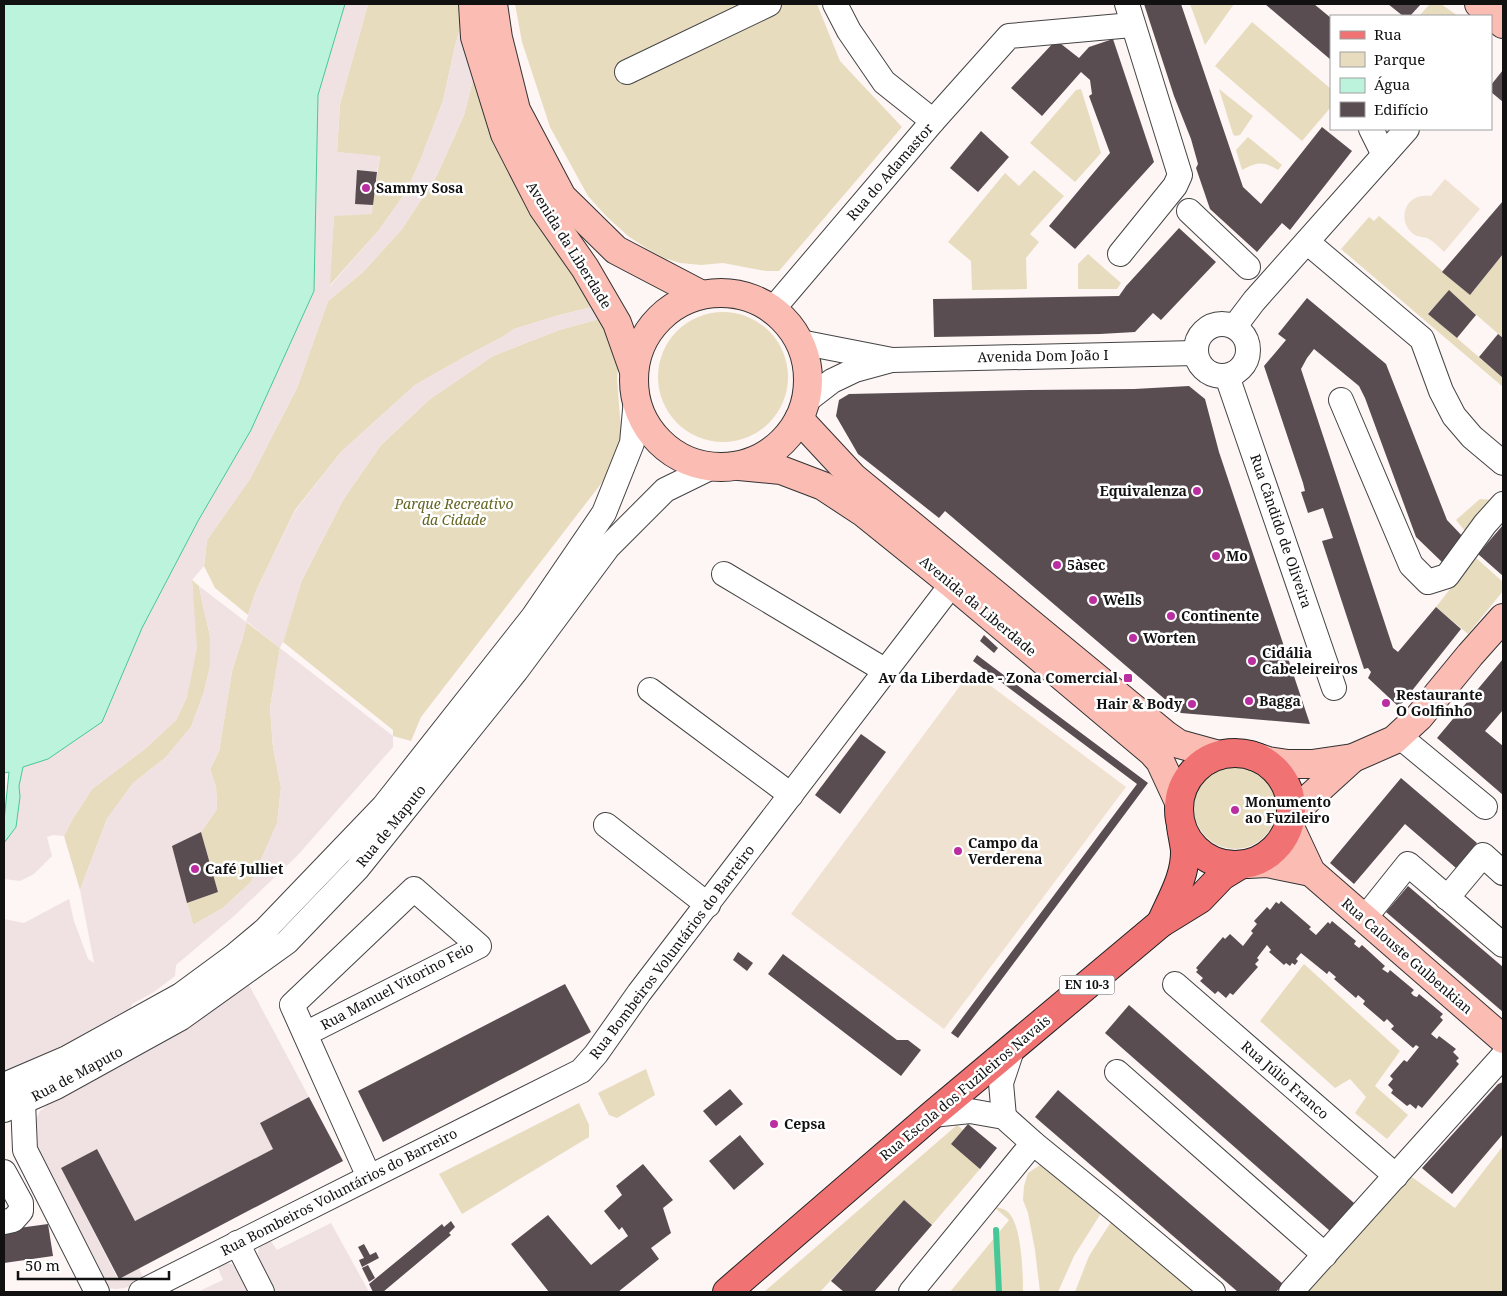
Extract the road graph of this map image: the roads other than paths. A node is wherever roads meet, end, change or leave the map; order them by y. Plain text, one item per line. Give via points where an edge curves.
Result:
1 (473, 4) edge
2 (493, 4) edge
3 (769, 4) edge
4 (835, 4) edge
5 (1479, 4) edge
6 (1130, 14) edge
7 (1488, 15) edge
8 (627, 72) dead end
9 (933, 121) junction
10 (1372, 130) edge
11 (1406, 130) edge
12 (1384, 154) junction
13 (1188, 212) dead end
14 (1307, 242) junction
15 (1120, 254) dead end
16 (1248, 267) dead end
17 (700, 294) junction
18 (773, 309) junction
19 (1235, 326) junction
20 (800, 342) junction
21 (1195, 352) junction
22 (892, 360) junction
23 (634, 371) junction
24 (1227, 376) junction
25 (636, 399) junction
26 (1341, 400) dead end
27 (803, 410) junction
28 (1503, 463) edge
29 (739, 466) junction
30 (712, 467) junction
31 (1503, 504) edge
32 (724, 574) dead end
33 (952, 584) junction
34 (1503, 618) edge
35 (886, 671) junction
36 (1334, 688) dead end
37 (650, 690) dead end
38 (1399, 736) junction
39 (1219, 755) junction
40 (1253, 756) junction
41 (1353, 758) junction
42 (791, 795) junction
43 (1485, 807) dead end
44 (1180, 811) junction
45 (1290, 821) junction
46 (606, 825) dead end
47 (1244, 864) junction
48 (1311, 872) junction
49 (1503, 873) edge
50 (1447, 898) junction
51 (708, 904) junction
52 (1364, 919) junction
53 (1161, 923) junction
54 (1503, 945) edge
55 (1175, 984) dead end
56 (305, 1034) junction
57 (1503, 1039) edge
58 (1013, 1047) junction
59 (1503, 1056) edge
60 (67, 1058) junction
61 (1117, 1072) dead end
62 (4, 1085) edge
63 (13, 1106) edge
64 (932, 1115) junction
65 (1004, 1116) junction
66 (1033, 1143) junction
67 (4, 1172) edge
68 (1396, 1176) junction
69 (369, 1177) junction
70 (4, 1222) edge
71 (238, 1243) junction
72 (1325, 1254) junction
73 (97, 1292) edge
74 (141, 1292) edge
75 (262, 1292) edge
76 (727, 1292) edge
77 (911, 1292) edge
78 (1213, 1292) edge
79 (1291, 1292) edge

1 - 23 main road, Avenida da Liberdade via 475,37 505,134 542,208 618,323
2 - 17 main road, Avenida da Liberdade via 516,110 562,197 616,250
3 - 8 street
4 - 9 street via 849,31 884,82
5 - 7 main road
6 - 9 street, Rua do Adamastor via 1009,36
6 - 15 street via 1180,175
9 - 18 street, Rua do Adamastor
10 - 12 street
11 - 12 street
12 - 14 street
13 - 16 street
14 - 19 street
14 - 28 street via 1422,339 1454,416 1472,437
17 - 18 main road via 725,292 750,297
17 - 23 main road via 680,302 662,315 642,344
18 - 20 main road via 789,324
19 - 21 street via 1213,324 1205,329 1198,338
19 - 24 street via 1245,335 1249,354 1239,370
20 - 22 street, Avenida Dom João I
20 - 27 main road via 809,382
21 - 22 street, Avenida Dom João I
21 - 24 street via 1206,371
22 - 27 street, Avenida Dom João I via 832,380
23 - 25 main road
24 - 36 street, Rua Cândido de Oliveira
25 - 30 main road via 646,424 663,446 686,460
25 - 60 street, Rua de Maputo via 632,443 604,513 533,617 384,806 265,930 234,956 181,995
26 - 31 street via 1411,565 1428,582 1447,576
27 - 29 main road via 784,441 764,457
27 - 39 main road, Avenida da Liberdade via 853,477 1166,735 1179,744
29 - 30 main road
29 - 33 main road, Avenida da Liberdade via 780,470 823,486 864,512
30 - 63 street, Rua de Maputo via 665,490 608,546 516,671 357,869 287,942 181,1018 56,1087
32 - 35 street
33 - 35 street, Rua Bombeiros Voluntários do Barreiro
33 - 44 main road, Avenida da Liberdade via 1152,752 1160,761
34 - 38 main road
35 - 42 street, Rua Bombeiros Voluntários do Barreiro
37 - 42 street
38 - 41 main road
38 - 43 street
39 - 40 main road
39 - 44 main road via 1192,772 1184,786
40 - 41 main road via 1295,764
40 - 45 main road via 1270,765 1283,780 1290,797
41 - 45 main road via 1309,798
42 - 51 street, Rua Bombeiros Voluntários do Barreiro
44 - 47 main road via 1187,837 1196,850 1224,864
44 - 53 main road, Rua Escola dos Fuzileiros Navais / EN 10-3 via 1184,865
45 - 47 main road via 1274,850
45 - 48 main road, Rua Calouste Gulbenkian
46 - 51 street
47 - 48 main road, Rua Calouste Gulbenkian via 1268,863
47 - 53 main road, Rua Escola dos Fuzileiros Navais / EN 10-3 via 1222,876 1200,899
48 - 52 main road, Rua Calouste Gulbenkian
49 - 50 street via 1483,855
50 - 52 street via 1408,864
50 - 54 street
51 - 69 street, Rua Bombeiros Voluntários do Barreiro via 581,1071
52 - 57 main road, Rua Calouste Gulbenkian
53 - 58 main road, Rua Escola dos Fuzileiros Navais / EN 10-3
55 - 68 street, Rua Júlio Franco
56 - 56 street, Rua Manuel Vitorino Feio via 292,1005 414,889 479,946
56 - 69 street, Rua Manuel Vitorino Feio
58 - 64 main road, Rua Escola dos Fuzileiros Navais / EN 10-3
58 - 65 street via 1001,1083
59 - 68 street
60 - 62 street, Rua de Maputo
60 - 63 street via 31,1082
61 - 72 street
63 - 73 street via 25,1150
64 - 65 street via 970,1111
64 - 76 main road, Rua Escola dos Fuzileiros Navais / EN 10-3
65 - 66 street
66 - 77 street
66 - 78 street
67 - 70 street via 21,1204 21,1211 14,1220
68 - 72 street
69 - 71 street, Rua Bombeiros Voluntários do Barreiro
71 - 74 street, Rua Bombeiros Voluntários do Barreiro
71 - 75 street
72 - 79 street

